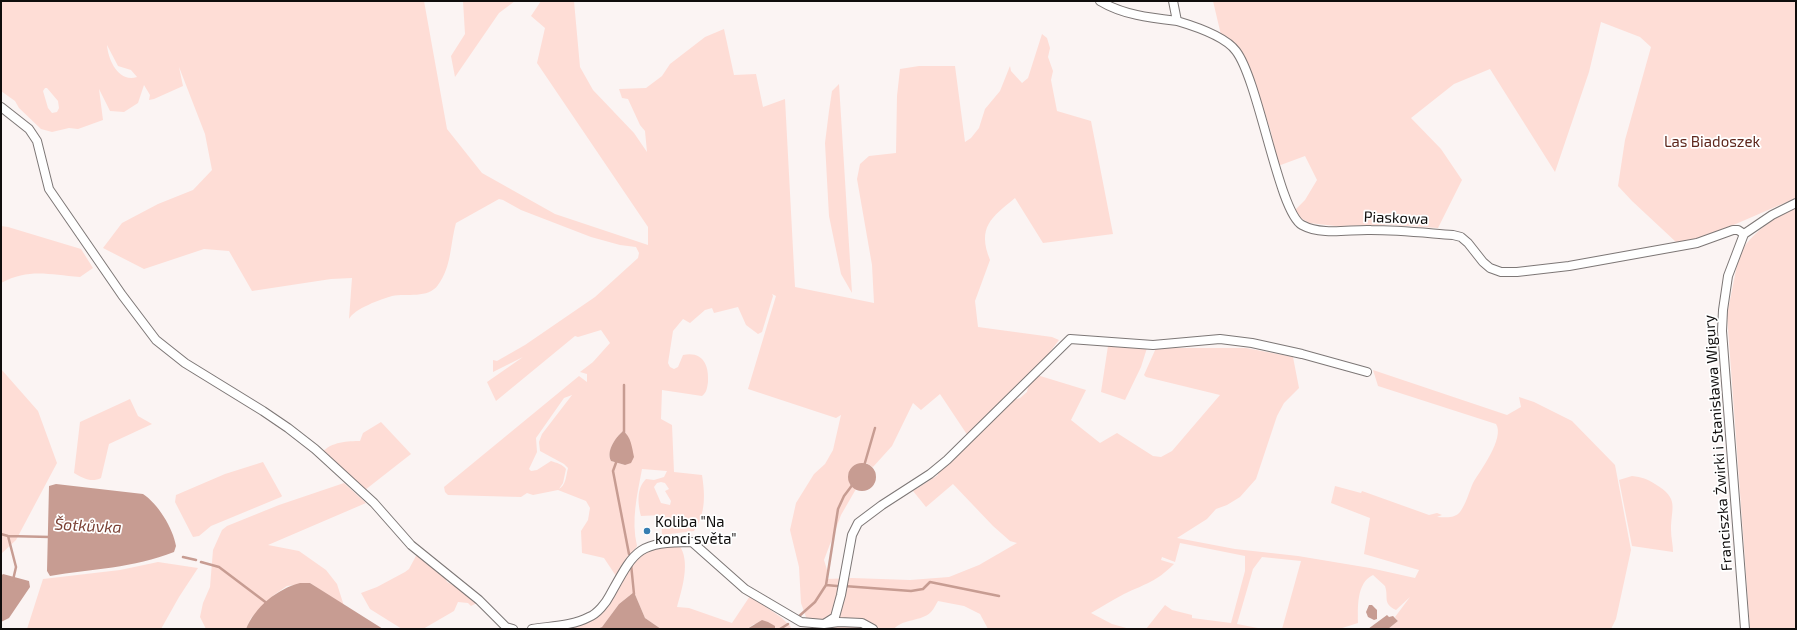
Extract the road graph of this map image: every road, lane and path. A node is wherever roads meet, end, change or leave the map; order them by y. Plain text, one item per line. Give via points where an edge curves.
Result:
1 (1100, 1) edge
2 (1172, 1) edge
3 (1177, 21) junction
4 (1, 107) edge
5 (1796, 203) edge
6 (1744, 234) junction
7 (1367, 372) dead end
8 (824, 624) junction
9 (513, 629) edge
10 (532, 629) edge
11 (873, 629) edge
12 (1745, 629) edge

1 - 3 street, Piaskowa via 1130,13
2 - 3 street
3 - 6 street, Piaskowa via 1221,39 1236,51 1255,95 1286,196 1297,220 1307,227 1346,232 1369,230 1453,235 1468,243 1483,262 1495,271 1517,272 1569,266 1697,244 1733,230
4 - 9 street via 29,129 37,141 49,189 156,340 185,363 263,411 315,449 374,503 411,545 479,600 506,627
5 - 6 street
6 - 12 street, Franciszka Żwirki i Stanisława Wigury via 1728,276 1722,331
7 - 8 street via 1302,354 1220,339 1153,345 1070,339 947,460 858,523 852,535 835,617
8 - 10 street via 794,619 745,588 692,542 677,542 659,543 644,548 634,556 607,601 591,617
8 - 11 street via 862,623

